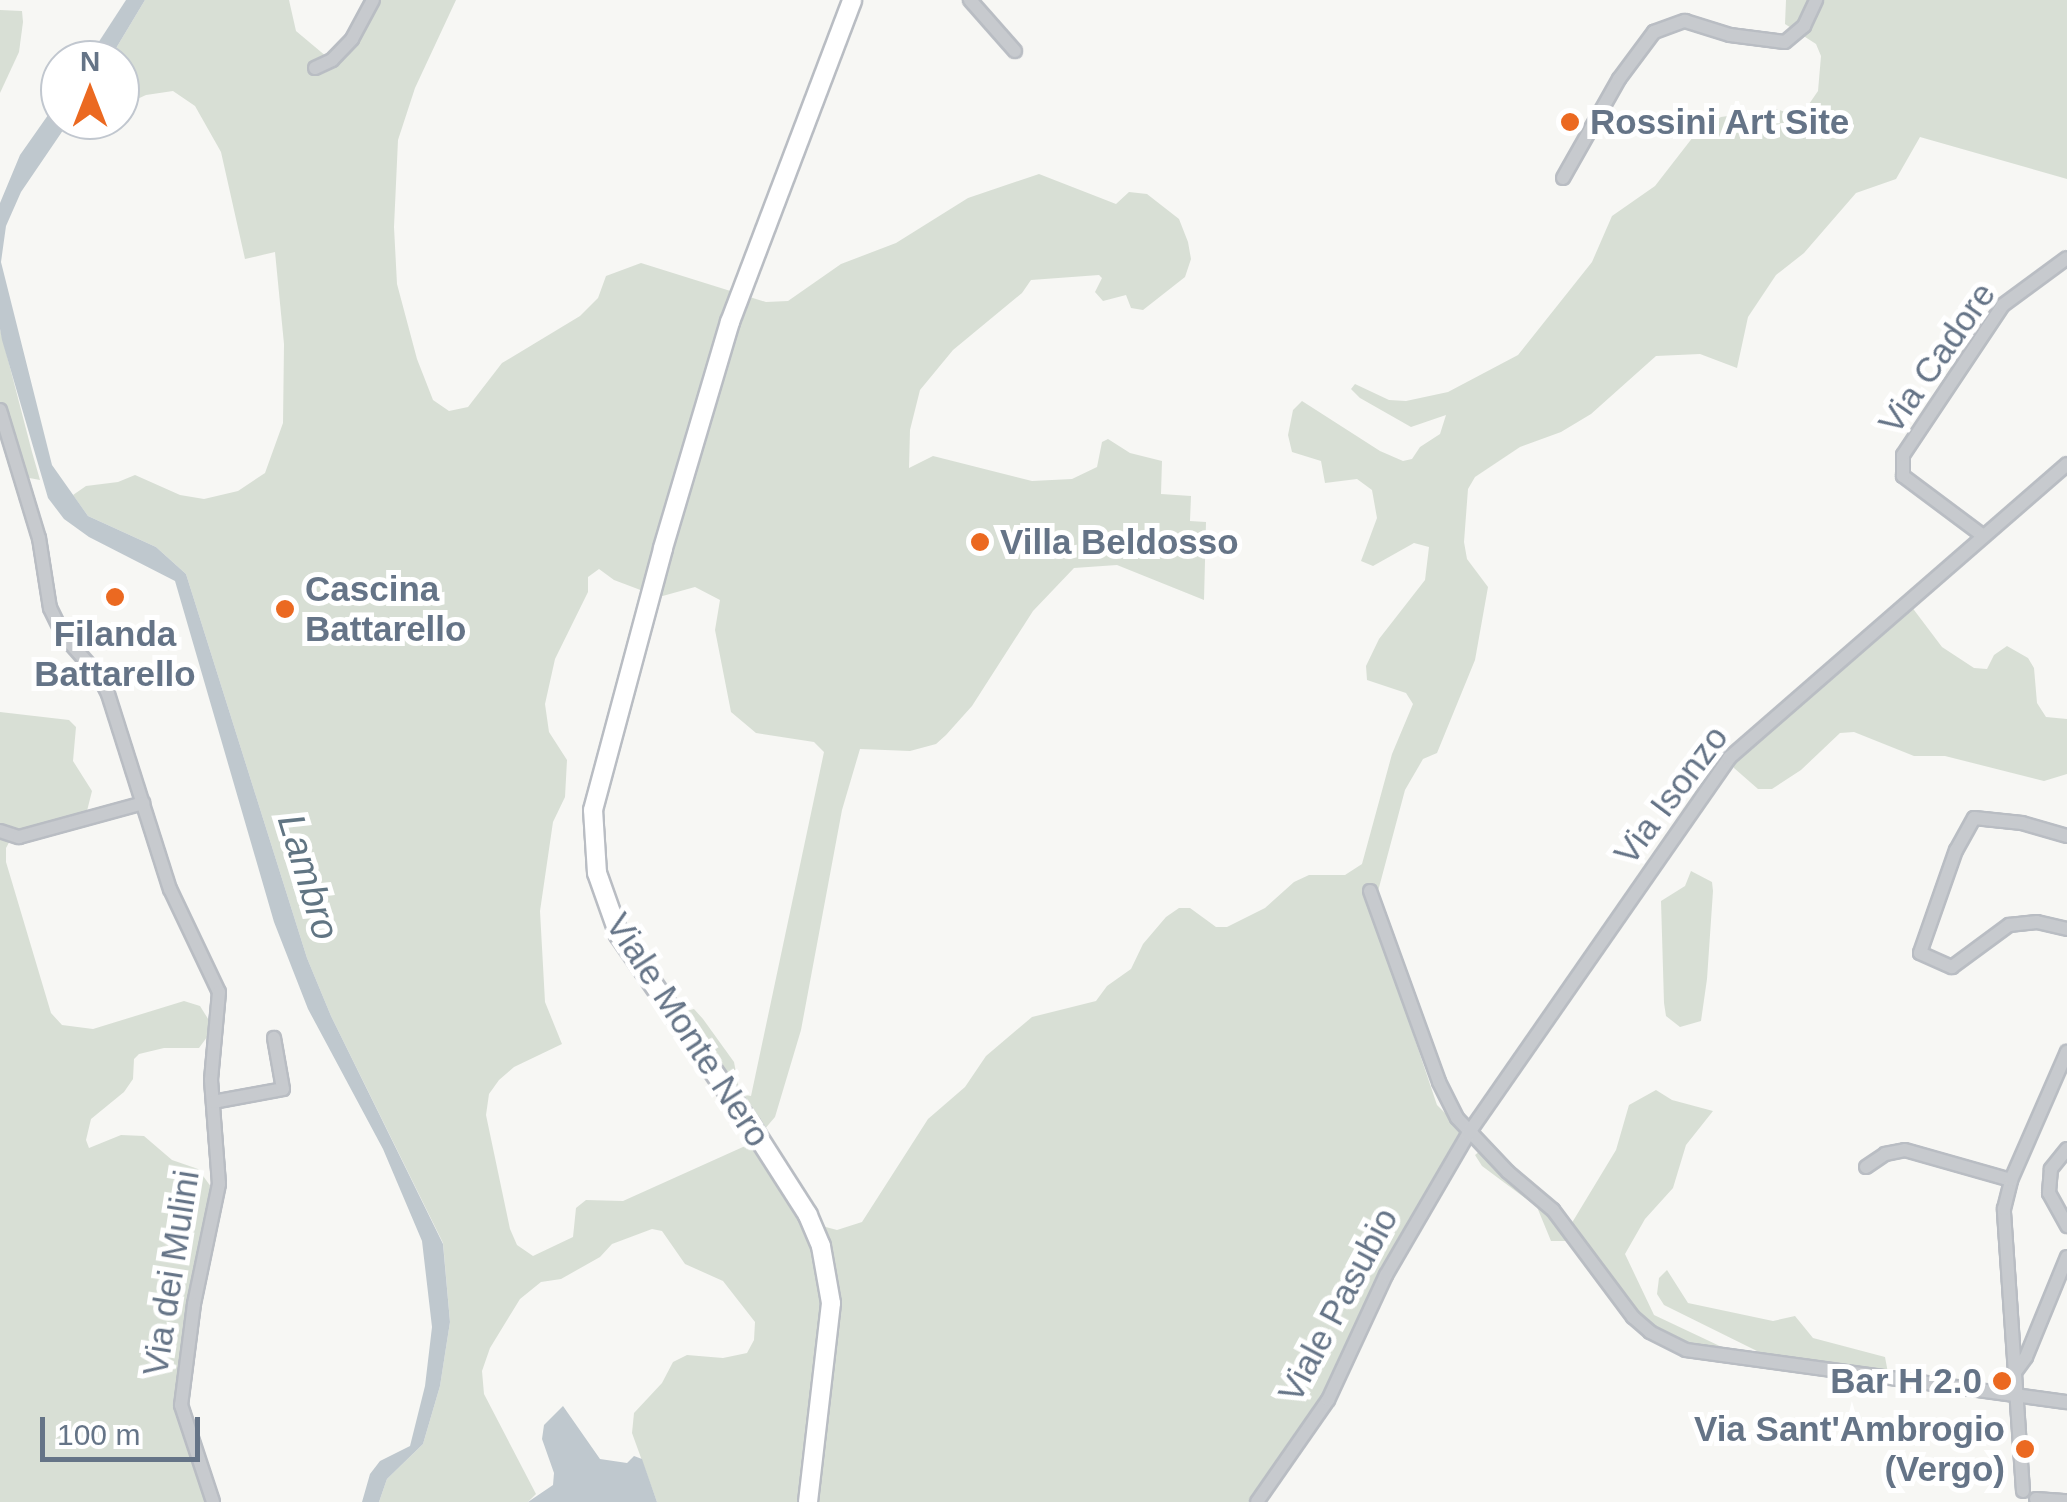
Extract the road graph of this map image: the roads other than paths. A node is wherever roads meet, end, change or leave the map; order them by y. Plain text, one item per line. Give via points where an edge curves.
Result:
1 (373, 0) edge
2 (852, 0) edge
3 (970, 0) edge
4 (1816, 0) edge
5 (1015, 51) dead end
6 (315, 68) dead end
7 (1563, 178) dead end
8 (2067, 258) edge
9 (0, 410) edge
10 (2067, 464) edge
11 (1982, 536) junction
12 (143, 803) junction
13 (0, 830) edge
14 (2067, 836) edge
15 (1370, 891) dead end
16 (2067, 929) edge
17 (274, 1038) dead end
18 (2067, 1052) edge
19 (213, 1102) junction
20 (1468, 1134) junction
21 (2067, 1149) edge
22 (1866, 1167) dead end
23 (2011, 1180) junction
24 (2067, 1226) edge
25 (2067, 1257) edge
26 (2013, 1375) junction
27 (2014, 1393) junction
28 (2067, 1402) edge
29 (2020, 1496) edge
30 (2036, 1501) edge
31 (2067, 1501) edge
32 (213, 1502) edge
33 (808, 1502) edge
34 (1257, 1502) edge

1 - 6 street via 352,39
2 - 33 street, Viale Monte Nero via 730,322 598,781 593,840 619,935 751,1126 821,1246 831,1302
3 - 5 street
4 - 7 street via 1804,26 1785,42 1730,36 1685,21 1654,32 1577,144
8 - 11 street, Via Cadore via 2003,305 1904,455 1903,476
9 - 12 street, Via dei Mulini via 39,538 50,608 63,635 99,676
10 - 11 street, Via Isonzo
11 - 20 street, Via Isonzo via 1729,758
12 - 13 street via 19,837
12 - 19 street, Via dei Mulini via 170,889 219,992
14 - 16 street via 1972,821 1920,953 1952,967 2009,925
15 - 20 street via 1439,1082
17 - 19 street via 283,1089
18 - 23 street
19 - 32 street, Via dei Mulini via 220,1184 181,1404
20 - 27 street via 1553,1210 1633,1317 1664,1342
20 - 34 street, Viale Pasubio via 1386,1275 1328,1400
21 - 24 street via 2051,1170 2049,1192
22 - 23 street via 1906,1150
23 - 26 street via 2003,1218
25 - 26 street
26 - 27 street
27 - 28 street
27 - 29 street
29 - 30 street via 2032,1492
30 - 31 street

